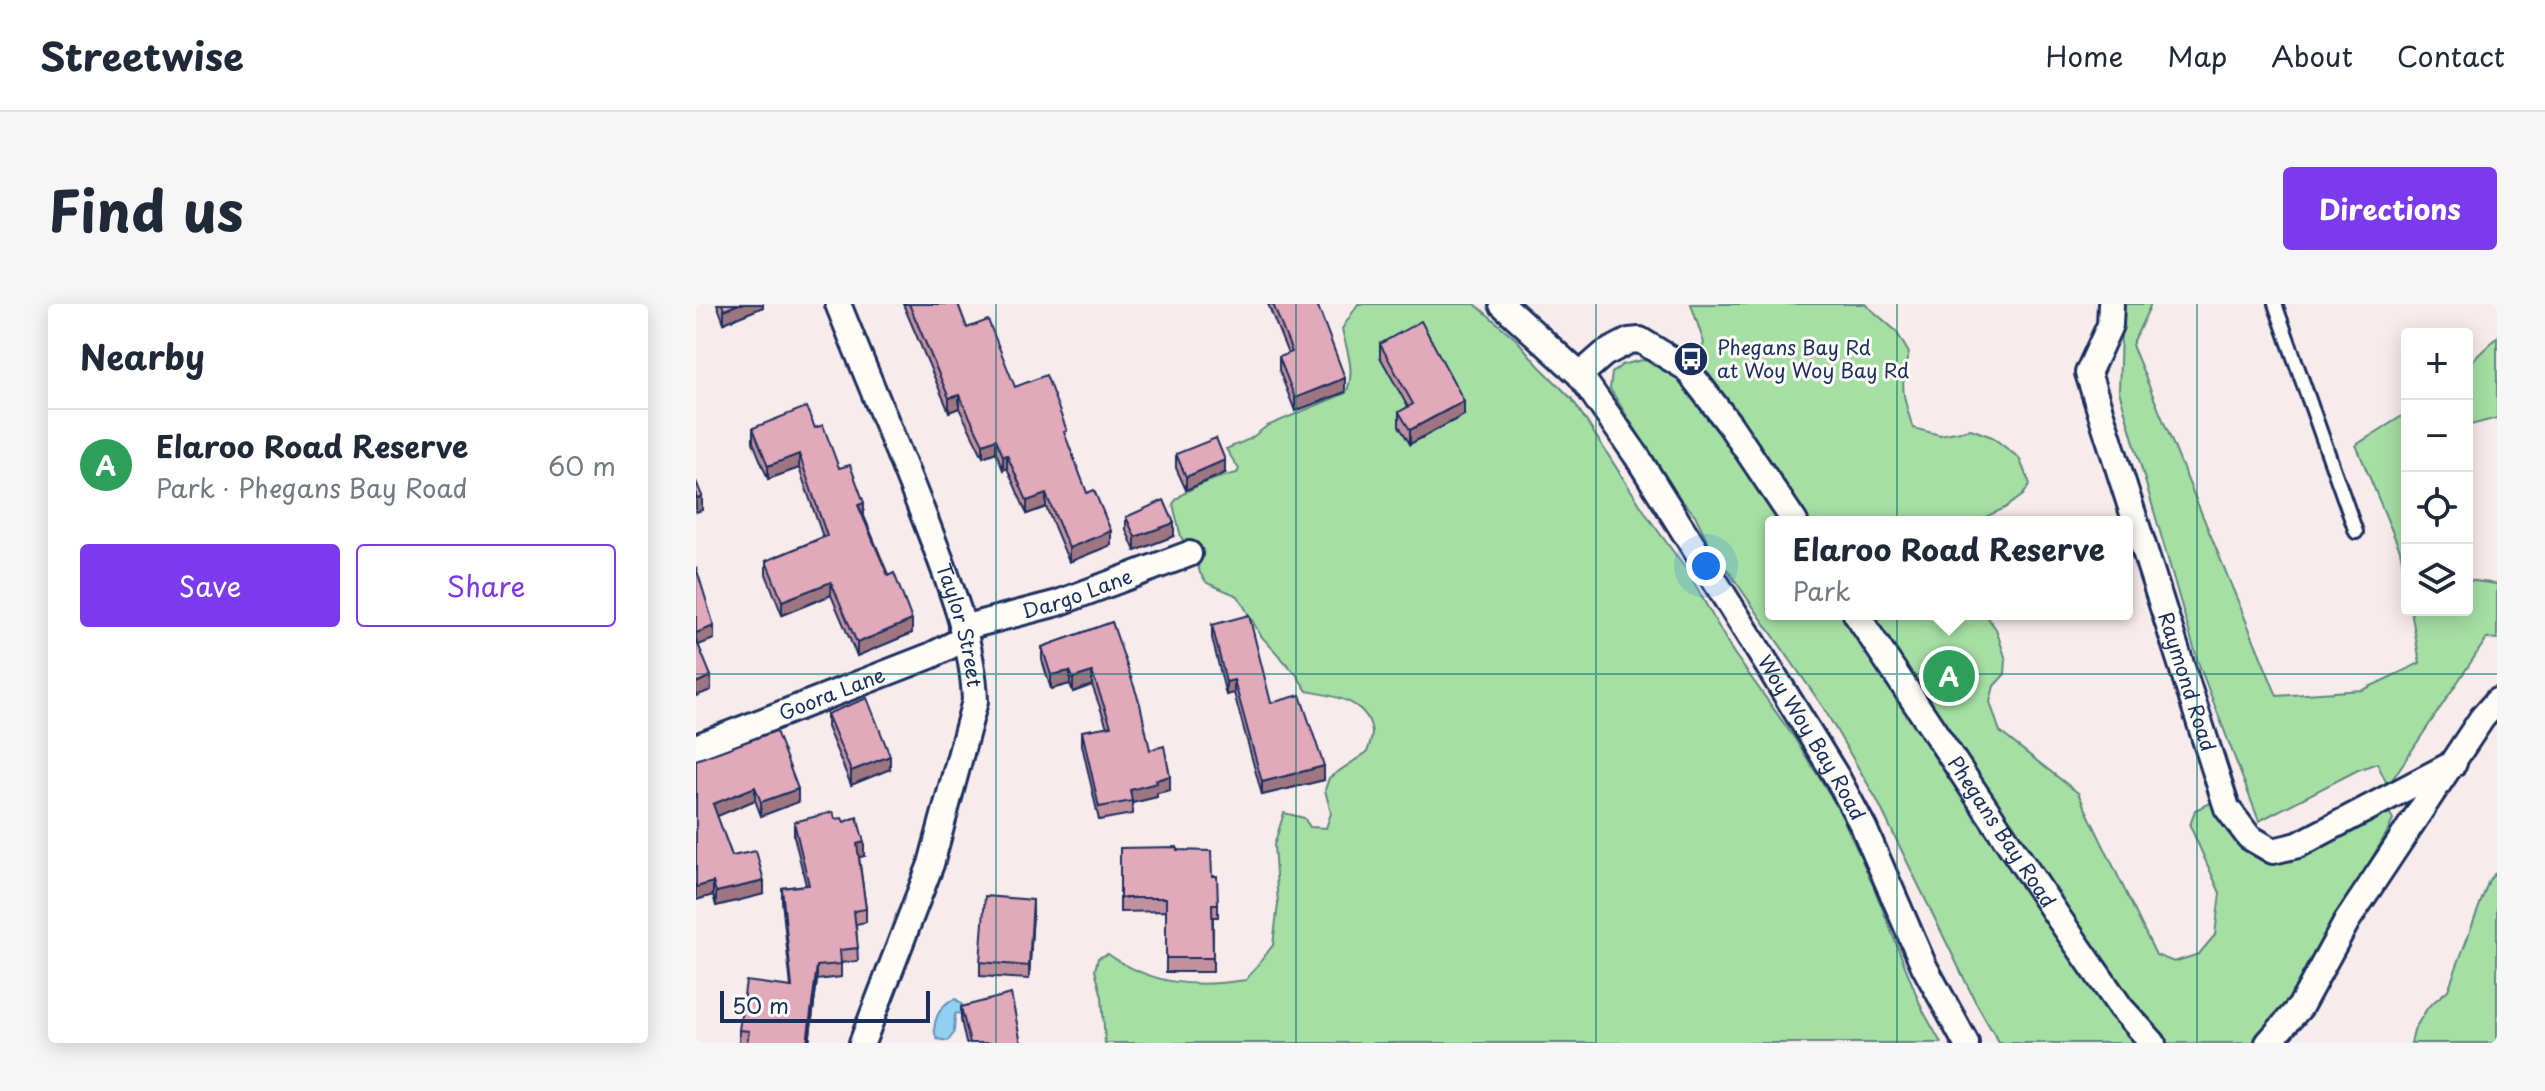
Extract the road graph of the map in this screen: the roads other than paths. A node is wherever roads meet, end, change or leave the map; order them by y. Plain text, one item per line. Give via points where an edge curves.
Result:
1 (838, 304) edge
2 (1502, 304) edge
3 (2111, 304) edge
4 (2275, 304) edge
5 (1580, 375) junction
6 (1791, 516) edge
7 (2356, 532) dead end
8 (1189, 554) dead end
9 (1860, 620) edge
10 (964, 633) junction
11 (2497, 701) edge
12 (696, 747) edge
13 (2454, 763) junction
14 (862, 1043) edge
15 (1966, 1043) edge
16 (2153, 1043) edge
17 (2268, 1043) edge

1 - 10 street, Taylor Street via 947,575
2 - 5 street, Woy Woy Bay Road
3 - 13 street, Raymond Road via 2110,325 2088,373 2227,808 2249,837 2273,851 2298,845
4 - 7 lane
5 - 6 street via 1604,354 1640,340 1686,368
5 - 15 street, Woy Woy Bay Road via 1636,455 1838,779 1924,966
8 - 10 street, Dargo Lane
9 - 16 street, Phegans Bay Road via 2077,945
10 - 12 street, Goora Lane via 930,656
10 - 14 street, Taylor Street via 975,701 930,869
11 - 13 street
13 - 17 street via 2347,921 2300,1007

